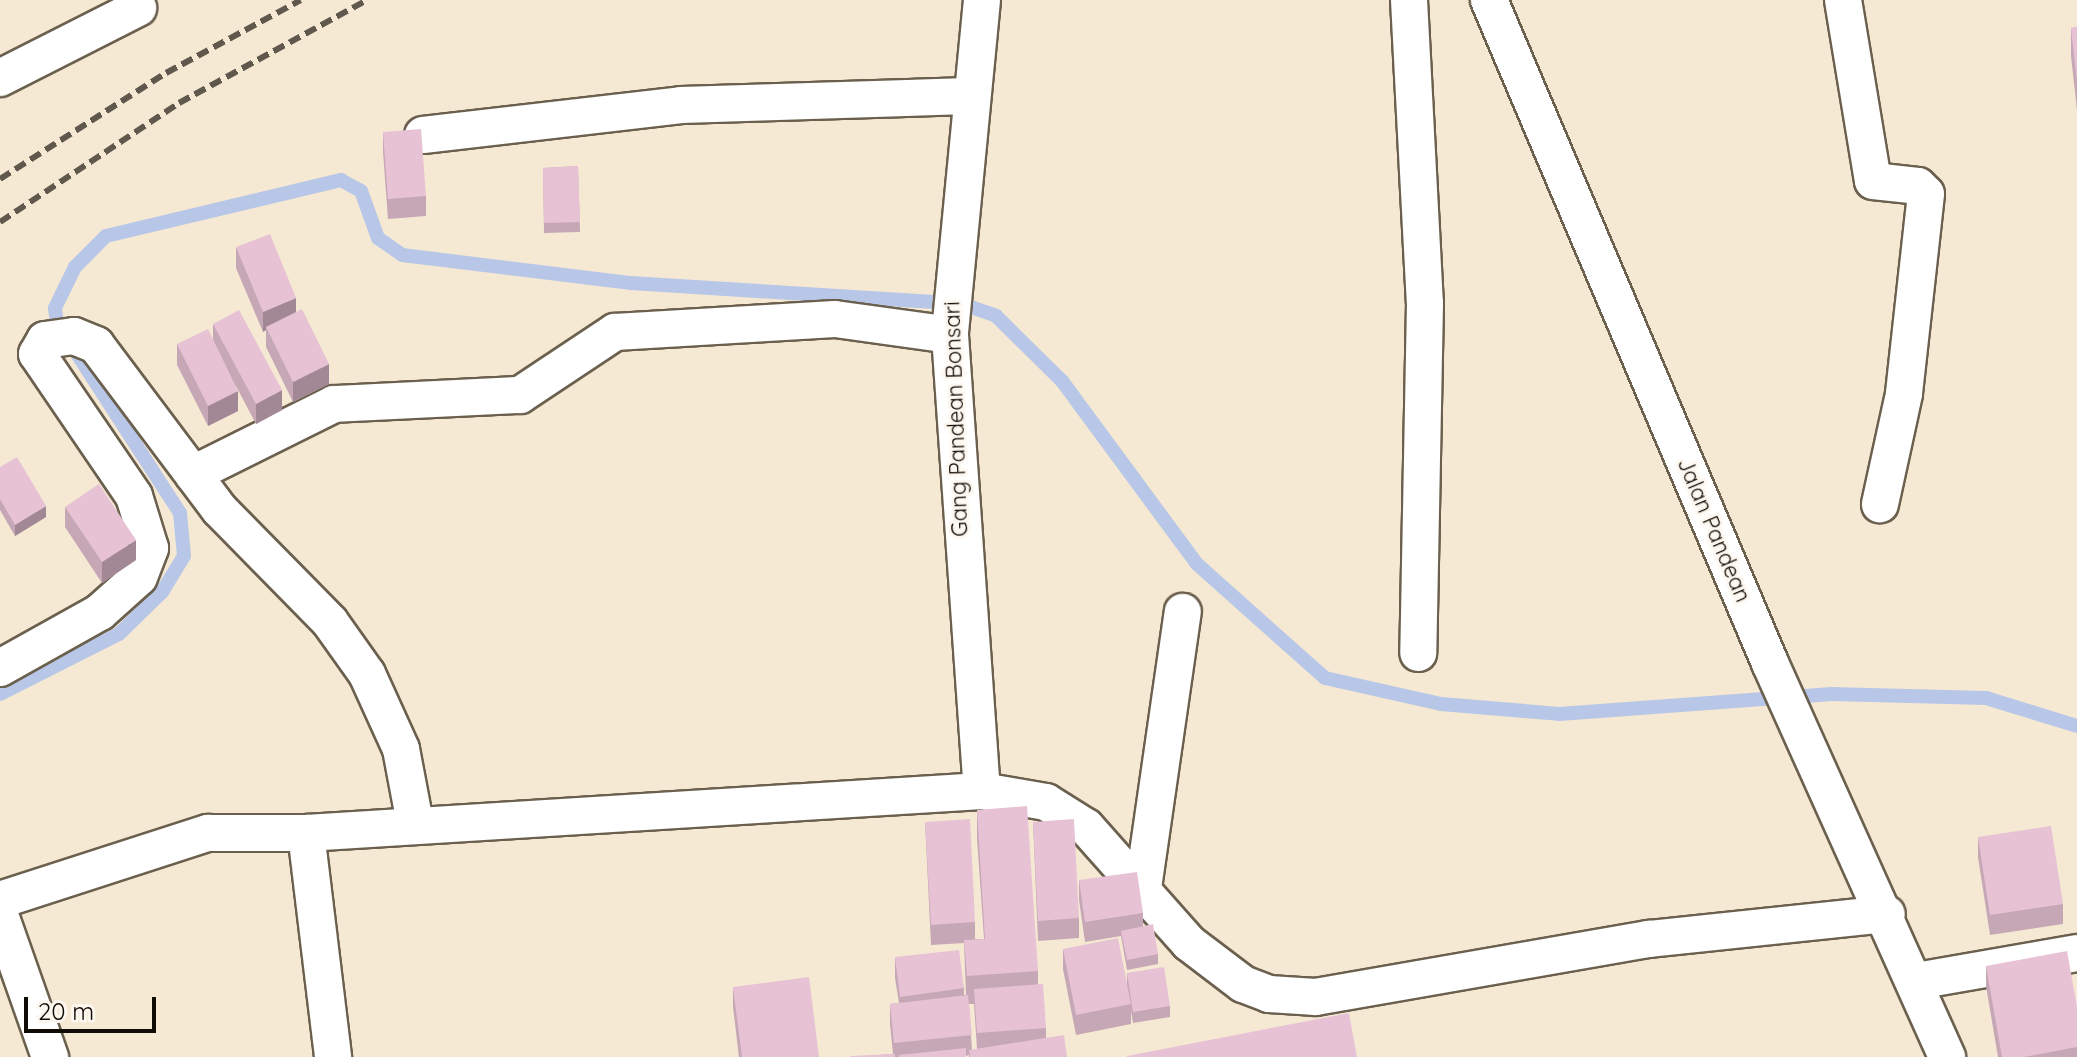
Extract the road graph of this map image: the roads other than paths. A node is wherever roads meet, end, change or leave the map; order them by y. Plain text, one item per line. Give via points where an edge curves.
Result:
1 (982, 0) edge
2 (1409, 0) edge
3 (1489, 0) edge
4 (1843, 0) edge
5 (138, 8) dead end
6 (0, 78) edge
7 (969, 96) junction
8 (423, 135) edge
9 (950, 326) junction
10 (193, 474) junction
11 (1880, 504) dead end
12 (1183, 612) dead end
13 (1418, 653) dead end
14 (0, 668) edge
15 (982, 791) junction
16 (415, 823) junction
17 (306, 833) junction
18 (1143, 888) junction
19 (0, 900) edge
20 (1887, 914) junction
21 (0, 915) edge
22 (2077, 953) edge
23 (1917, 981) junction
24 (50, 1057) edge
25 (333, 1057) edge
26 (1947, 1057) edge

1 - 7 street, Gang Pandean Bonsari
2 - 13 street via 1425,303
3 - 20 street, Jalan Pandean via 1770,663
4 - 11 street via 1873,181 1918,186 1926,199 1904,394
5 - 6 street
7 - 8 street via 681,105
7 - 9 street, Gang Pandean Bonsari
9 - 10 street via 835,319 615,332 520,395 334,404
9 - 15 street, Gang Pandean Bonsari
10 - 14 street via 96,345 65,336 37,346 43,368 134,496 150,548 139,577 100,612
10 - 16 street via 330,622 367,674 401,749
12 - 18 street
15 - 16 street
15 - 18 street via 1046,802 1086,827
16 - 17 street
17 - 19 street via 208,833
17 - 25 street
18 - 20 street via 1189,943 1243,984 1316,997 1649,939
20 - 23 street, Jalan Pandean
21 - 24 street
22 - 23 street
23 - 26 street, Jalan Pandean

